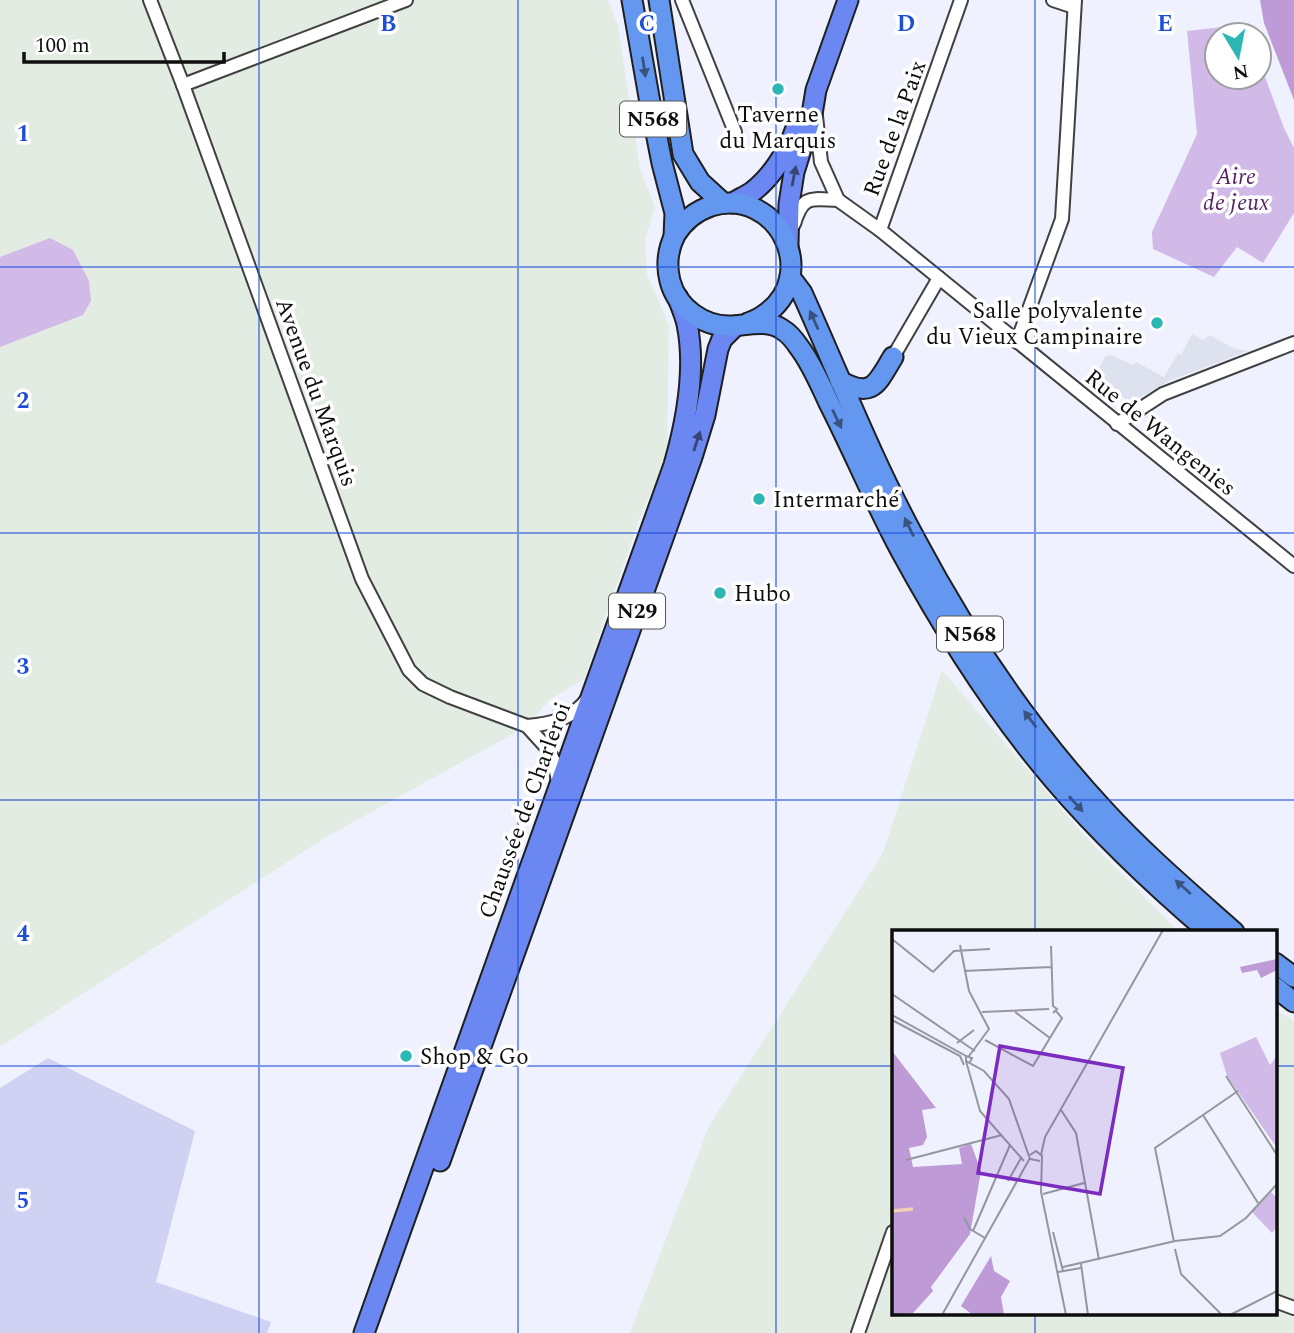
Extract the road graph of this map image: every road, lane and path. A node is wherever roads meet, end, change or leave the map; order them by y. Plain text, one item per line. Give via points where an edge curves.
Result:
1 (150, 0) edge
2 (406, 0) edge
3 (632, 0) edge
4 (682, 0) edge
5 (848, 0) edge
6 (961, 0) edge
7 (1053, 0) edge
8 (664, 1) edge
9 (1074, 4) edge
10 (183, 85) junction
11 (816, 90) junction
12 (812, 114) junction
13 (735, 132) dead end
14 (838, 200) junction
15 (728, 203) junction
16 (880, 230) junction
17 (674, 237) junction
18 (788, 244) junction
19 (790, 277) junction
20 (939, 278) junction
21 (678, 298) junction
22 (741, 324) junction
23 (1017, 342) junction
24 (1294, 343) edge
25 (893, 357) joint
26 (841, 381) junction
27 (1117, 424) junction
28 (1294, 566) edge
29 (594, 689) junction
30 (527, 726) junction
31 (558, 789) junction
32 (528, 895) junction
33 (1207, 930) edge
34 (1232, 930) edge
35 (1276, 964) edge
36 (1294, 977) edge
37 (1276, 988) edge
38 (1294, 1002) edge
39 (485, 1014) junction
40 (892, 1236) edge
41 (1276, 1301) edge
42 (1294, 1308) edge
43 (364, 1333) edge
44 (378, 1333) edge
45 (858, 1333) edge

1 - 10 street, Avenue du Marquis
2 - 10 street
3 -> 17 highway, N568 via 675,213
4 - 13 street
5 - 11 main road
6 - 16 street, Rue de la Paix
7 - 9 street
8 - 15 highway, N568 via 682,154 700,182
9 - 23 street via 1062,219
10 - 30 street, Avenue du Marquis via 362,579 409,670 423,684 450,697
11 - 12 main road
11 - 15 main road via 769,177
12 - 14 street via 817,116 821,162
18 -> 12 main road via 794,172
14 - 16 street, Rue de Wangenies
14 - 18 street via 811,199 799,208
15 - 17 highway via 694,214
15 - 18 highway via 760,211
16 - 20 street, Rue de Wangenies
17 - 21 highway via 668,268
18 - 19 highway
19 - 22 highway via 775,306
26 -> 19 highway, N568 via 802,293
20 - 23 street, Rue de Wangenies
20 - 25 street
21 - 22 highway via 709,323
21 - 29 main road, Chaussée de Charleroi / N29 via 688,337 684,426 669,482
32 -> 22 main road, Chaussée de Charleroi / N29 via 692,457 718,349 722,339
22 -> 33 highway, N568 via 782,328 798,345 900,549 946,630 1017,732 1091,821
23 - 27 street, Rue de Wangenies
24 - 27 street via 1163,394
25 - 26 highway via 874,386 863,390
34 -> 26 highway, N568 via 1103,809 996,673 914,538
27 - 28 street, Rue de Wangenies
29 - 30 street via 567,716
29 - 31 main road, Chaussée de Charleroi / N29
30 - 31 street, Avenue du Marquis via 551,754
31 - 32 main road, Chaussée de Charleroi / N29
32 - 39 main road, Chaussée de Charleroi / N29
35 - 36 highway
37 - 38 highway
39 - 43 main road, Chaussée de Charleroi / N29
39 - 44 main road, Chaussée de Charleroi / N29
40 - 45 street
41 - 42 street

